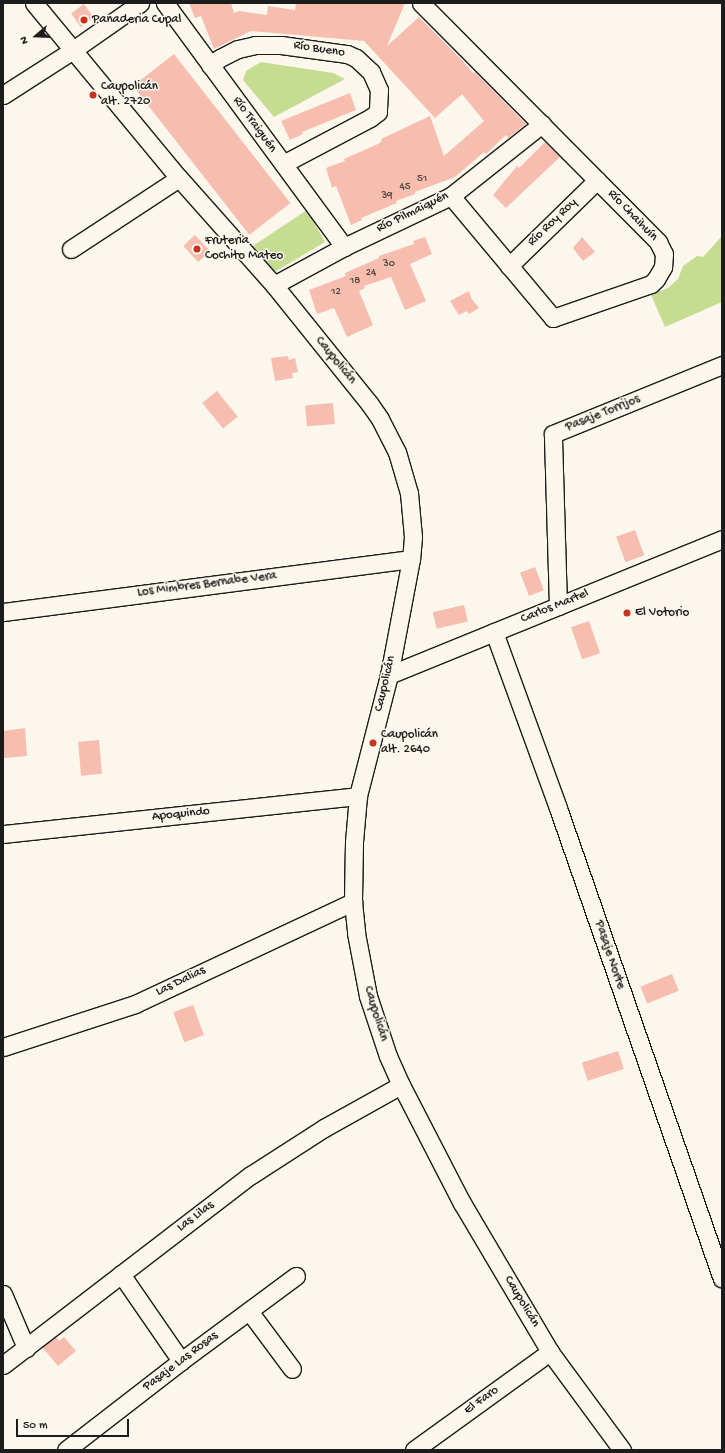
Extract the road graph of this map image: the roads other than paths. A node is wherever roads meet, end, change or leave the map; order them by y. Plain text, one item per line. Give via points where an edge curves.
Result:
1 (34, 3) edge
2 (140, 3) edge
3 (165, 3) edge
4 (420, 3) edge
5 (73, 50) junction
6 (210, 65) junction
7 (3, 95) edge
8 (542, 124) junction
9 (283, 164) junction
10 (179, 178) junction
11 (598, 180) junction
12 (451, 196) junction
13 (344, 247) junction
14 (71, 249) dead end
15 (509, 266) junction
16 (274, 285) junction
17 (722, 365) edge
18 (722, 539) edge
19 (411, 559) junction
20 (558, 606) junction
21 (3, 612) edge
22 (494, 632) junction
23 (389, 675) junction
24 (358, 796) junction
25 (3, 834) edge
26 (353, 902) junction
27 (3, 1047) edge
28 (401, 1085) junction
29 (121, 1274) junction
30 (296, 1276) dead end
31 (722, 1278) edge
32 (3, 1294) edge
33 (249, 1311) junction
34 (26, 1348) junction
35 (550, 1352) junction
36 (182, 1361) junction
37 (3, 1365) edge
38 (292, 1369) dead end
39 (616, 1448) edge
40 (66, 1450) edge
41 (414, 1450) edge

1 - 5 street, Caupolicán
2 - 5 street
3 - 6 street, Río Traiguén
4 - 8 street, Río Chaihuín
5 - 7 street
5 - 10 street, Caupolicán
6 - 9 street, Río Traiguén
6 - 9 street, Río Bueno via 238,49 281,45 347,54 356,58 371,72 379,90 378,112
8 - 11 street, Río Chaihuín
8 - 12 street, Río Pilmaiquén
9 - 13 street, Río Traiguén
10 - 14 street
10 - 16 street, Caupolicán
11 - 15 street, Río Roy Roy
11 - 15 street, Río Chaihuín via 662,248 663,267 656,280 553,318
12 - 13 street, Río Pilmaiquén
12 - 15 street, Río Chaihuín
13 - 16 street, Río Pilmaiquén
16 - 19 street, Caupolicán via 369,403 389,435 397,452 409,493 412,522
17 - 20 street, Pasaje Torrijos via 553,434
18 - 20 street, Carlos Martel
19 - 21 street, Los Mimbres Bernabe Vera
19 - 23 street, Caupolicán
20 - 22 street, Carlos Martel
22 - 23 street, Carlos Martel
22 - 31 street, Pasaje Norte
23 - 24 street, Caupolicán
24 - 25 street, Apoquindo
24 - 26 street, Caupolicán
26 - 27 street, Las Dalias via 220,962 135,1004
26 - 28 street, Caupolicán via 361,965 368,996 388,1056
28 - 29 street, Las Lilas via 286,1151
28 - 35 street, Caupolicán via 462,1203
29 - 34 street, Las Lilas
29 - 36 street
30 - 33 street, Pasaje Las Rosas
32 - 34 street
33 - 36 street, Pasaje Las Rosas
33 - 38 street
34 - 37 street, Las Lilas
35 - 39 street, Caupolicán
35 - 41 street, El Faro
36 - 40 street, Pasaje Las Rosas

